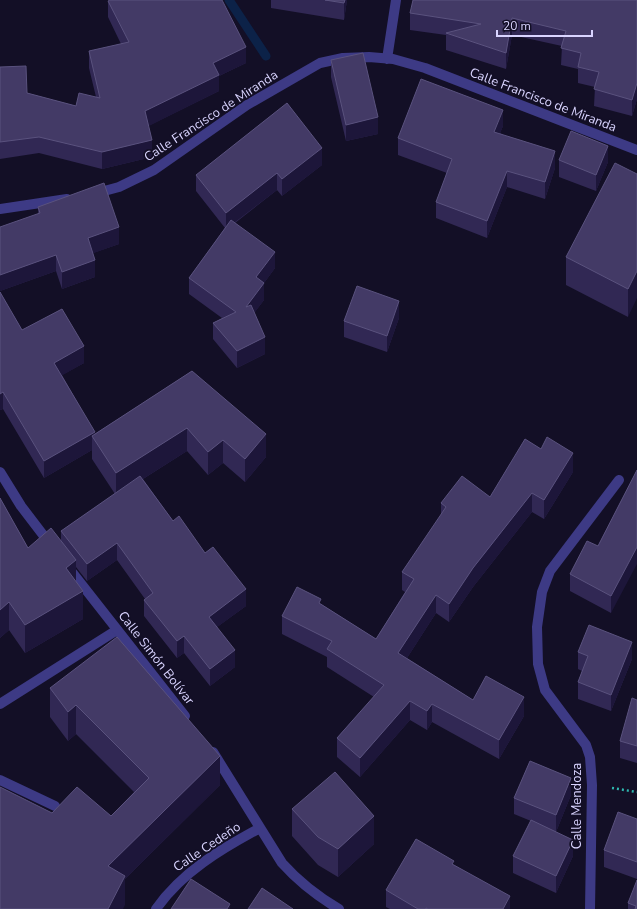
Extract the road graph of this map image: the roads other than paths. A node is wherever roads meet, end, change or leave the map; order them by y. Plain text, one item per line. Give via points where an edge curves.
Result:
1 (396, 0) edge
2 (387, 59) junction
3 (637, 150) edge
4 (0, 208) edge
5 (0, 472) edge
6 (619, 480) dead end
7 (117, 630) junction
8 (0, 704) edge
9 (189, 721) edge
10 (208, 745) edge
11 (0, 780) edge
12 (55, 806) dead end
13 (260, 828) junction
14 (156, 909) edge
15 (339, 909) edge
16 (590, 909) edge

1 - 2 street
2 - 3 street, Calle Francisco de Miranda via 425,68
2 - 4 street, Calle Francisco de Miranda via 342,58 320,64 247,105 154,170 119,187 79,197
5 - 7 street, Calle Simón Bolívar via 21,506
6 - 16 street, Calle Mendoza via 550,571 542,592 537,627 538,664 545,690 586,745 590,757
7 - 8 street
7 - 9 street, Calle Simón Bolívar
10 - 13 street
11 - 12 street
13 - 14 street, Calle Cedeño via 232,843 196,868 176,884
13 - 15 street via 282,863 296,879

